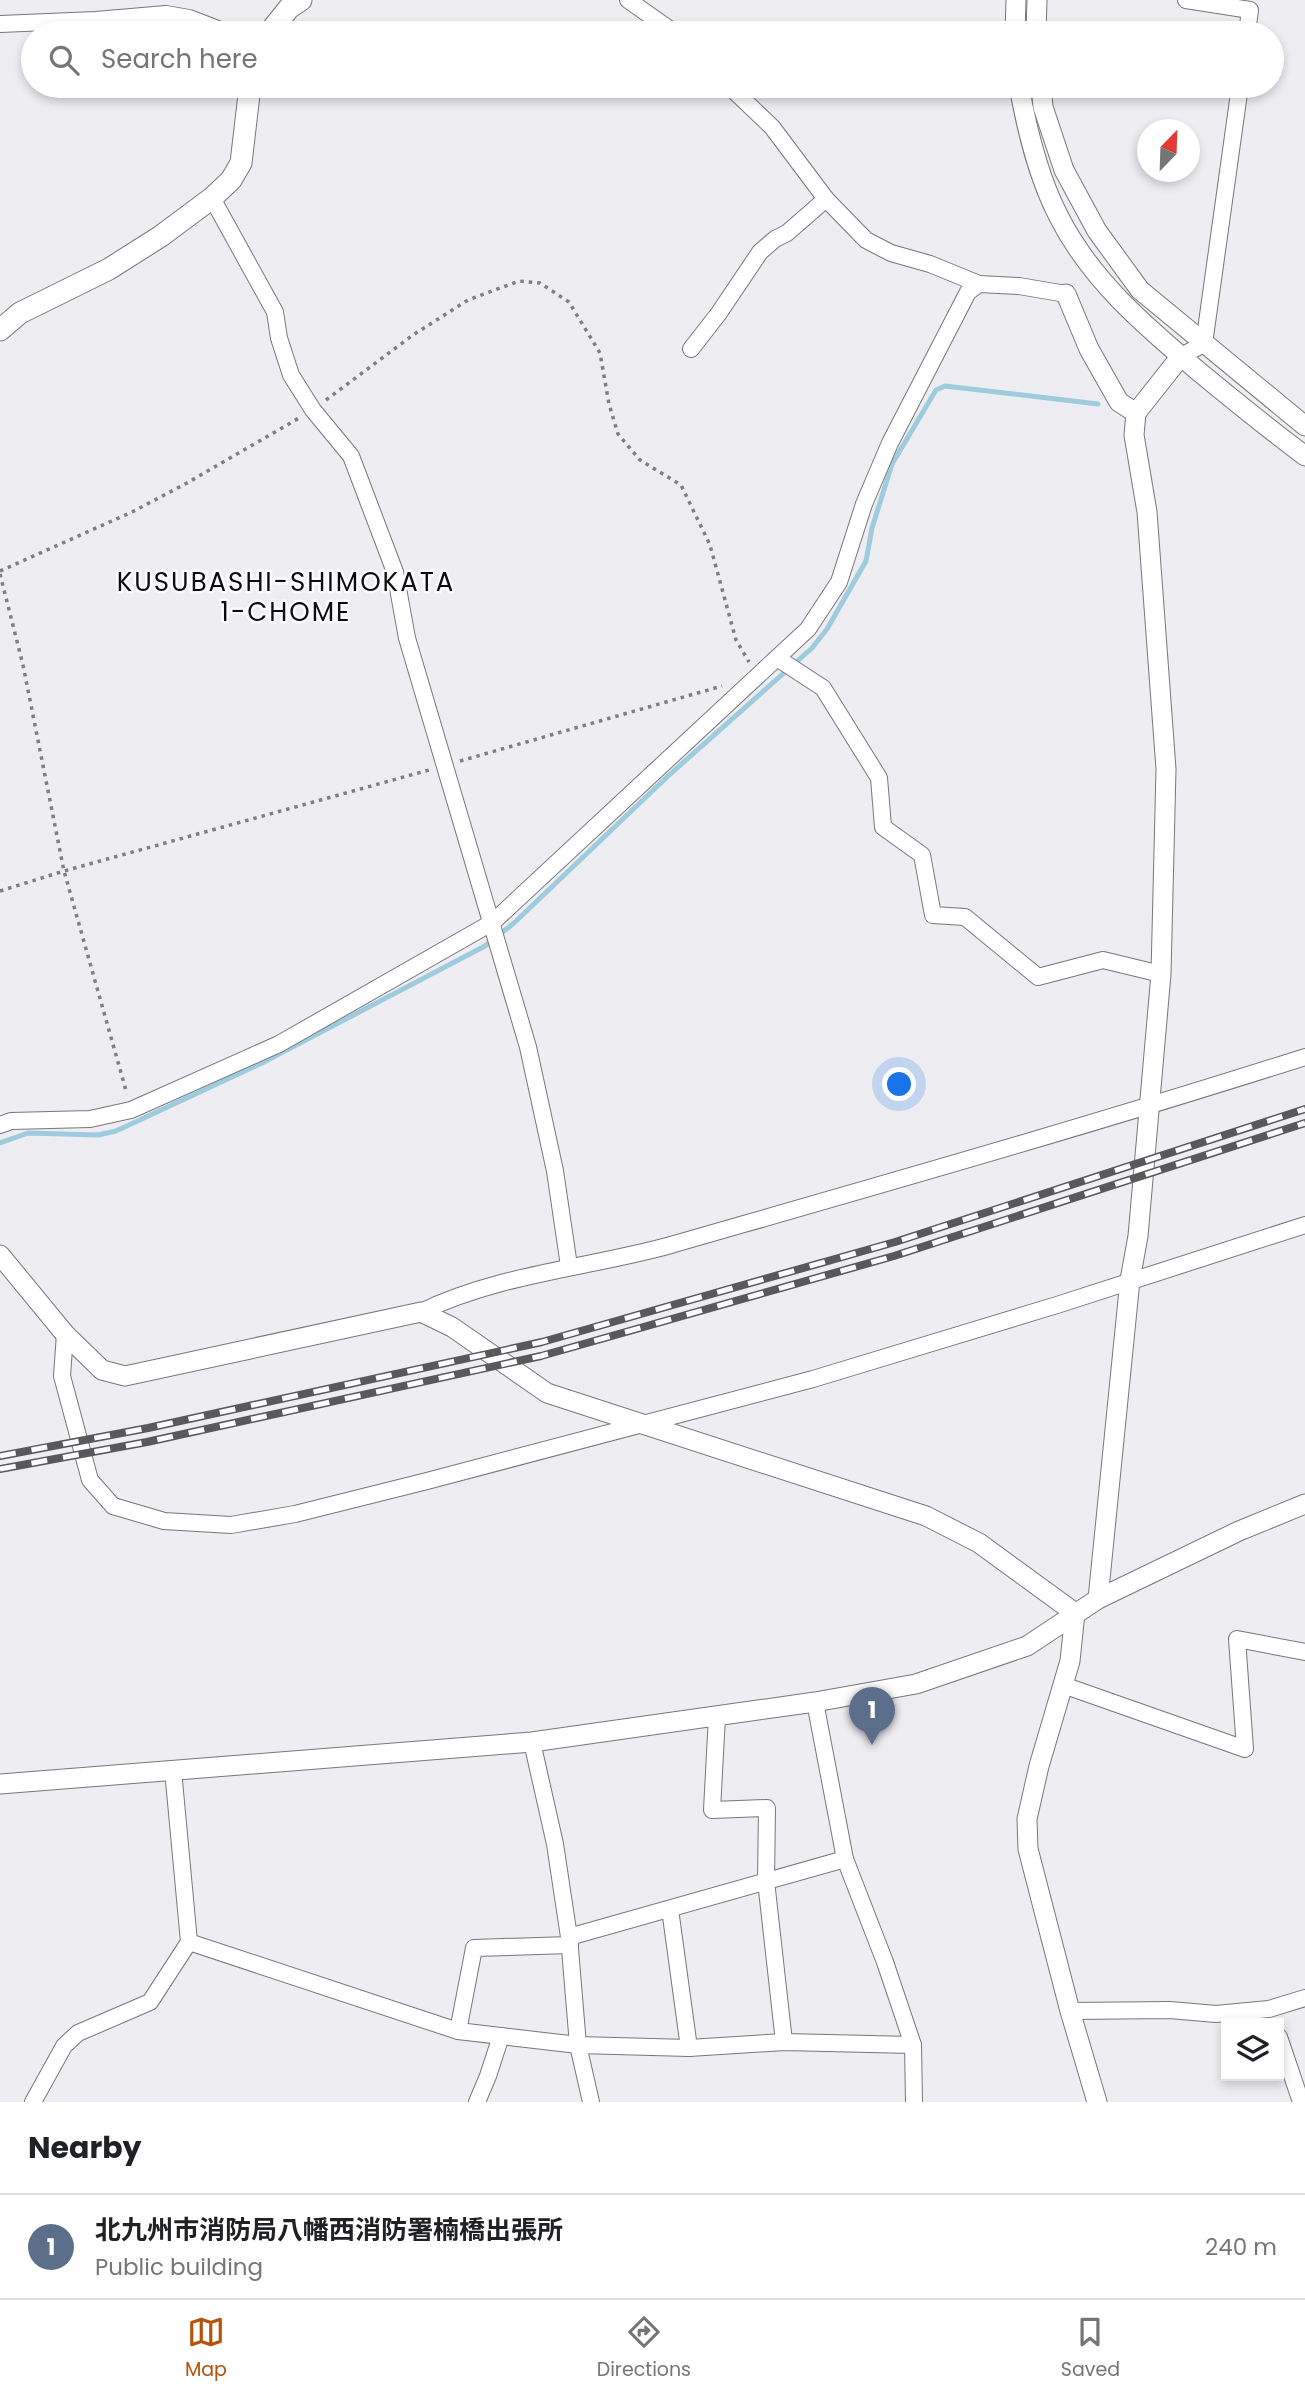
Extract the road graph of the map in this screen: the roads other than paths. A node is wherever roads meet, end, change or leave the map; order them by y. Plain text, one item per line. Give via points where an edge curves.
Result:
1 (301, 0) edge
2 (628, 0) edge
3 (1016, 0) edge
4 (1037, 0) edge
5 (1186, 0) edge
6 (72, 21) edge
7 (196, 21) edge
8 (279, 21) edge
9 (657, 21) edge
10 (1015, 21) edge
11 (1036, 21) edge
12 (1249, 21) edge
13 (21, 23) edge
14 (0, 24) edge
15 (249, 98) edge
16 (742, 98) edge
17 (1021, 98) edge
18 (1042, 98) edge
19 (1238, 98) edge
20 (212, 198) junction
21 (826, 199) junction
22 (979, 285) junction
23 (1066, 293) joint
24 (0, 330) edge
25 (1204, 344) junction
26 (691, 349) dead end
27 (1181, 356) junction
28 (1136, 413) junction
29 (1305, 426) edge
30 (1305, 456) edge
31 (776, 658) junction
32 (493, 922) junction
33 (1161, 974) junction
34 (1305, 1057) edge
35 (1151, 1106) junction
36 (0, 1125) edge
37 (1305, 1226) edge
38 (0, 1255) edge
39 (569, 1266) junction
40 (1130, 1280) junction
41 (421, 1312) junction
42 (65, 1334) junction
43 (647, 1424) junction
44 (1305, 1504) edge
45 (1098, 1600) junction
46 (1076, 1613) junction
47 (1305, 1652) edge
48 (1063, 1685) junction
49 (815, 1702) junction
50 (717, 1716) junction
51 (533, 1742) junction
52 (173, 1770) junction
53 (0, 1784) edge
54 (845, 1859) junction
55 (766, 1881) junction
56 (670, 1909) junction
57 (569, 1941) junction
58 (189, 1942) junction
59 (1305, 1998) edge
60 (1070, 2011) junction
61 (1272, 2016) edge
62 (458, 2031) junction
63 (501, 2036) junction
64 (784, 2042) junction
65 (578, 2045) junction
66 (913, 2045) junction
67 (689, 2048) junction
68 (1284, 2052) edge
69 (33, 2102) edge
70 (477, 2102) edge
71 (591, 2102) edge
72 (914, 2102) edge
73 (1097, 2102) edge
74 (1301, 2102) edge

1 - 8 main road
2 - 9 street
3 - 10 street
4 - 11 street
5 - 12 street via 1250,10
6 - 7 street via 166,14
13 - 14 street
15 - 20 main road via 241,163
16 - 21 street via 772,127
17 - 27 street via 1027,130 1059,218 1092,269
18 - 25 street via 1064,170 1097,231 1140,290
19 - 25 street
20 - 24 main road via 109,269 20,313
20 - 32 street via 275,312 291,375 351,456 363,483 395,572 407,638
21 - 22 street via 866,240
21 - 26 street via 760,251
22 - 23 street
22 - 31 street via 968,292 890,443 839,582 808,629
23 - 28 street via 1089,349 1119,402
25 - 27 street
25 - 29 street
27 - 28 street
27 - 30 street
28 - 33 street via 1134,435 1147,512 1166,769
31 - 32 street
31 - 33 street via 823,688 879,778 883,827 922,855 933,915 965,917 1038,977 1103,960
32 - 36 street via 279,1044 131,1110 90,1119
32 - 39 street via 528,1047 555,1171
33 - 35 street
34 - 35 street
35 - 39 street via 662,1247
35 - 40 street
37 - 40 street
38 - 42 street
39 - 41 street via 455,1296
40 - 43 street via 813,1379
40 - 45 street
41 - 42 street via 125,1376 102,1370
41 - 43 street via 452,1326 547,1393
42 - 43 street via 62,1376 90,1480 114,1506 164,1521 231,1525 295,1514
43 - 46 street via 926,1516 979,1543
44 - 45 street
45 - 46 street
46 - 48 street
46 - 49 street via 1027,1646 928,1680
47 - 48 street via 1237,1639 1245,1749
48 - 60 street via 1027,1819 1028,1849
49 - 50 street
49 - 54 street
50 - 51 street
50 - 55 street via 712,1810 767,1808
51 - 52 street
51 - 57 street
52 - 53 street
52 - 58 street
54 - 55 street
54 - 66 street
55 - 56 street
55 - 64 street
56 - 57 street
56 - 67 street
57 - 62 street via 474,1948
57 - 65 street
58 - 62 street
58 - 69 street via 150,2003 78,2033 64,2046
59 - 61 street
60 - 61 street
60 - 73 street
62 - 63 street
63 - 65 street
63 - 70 street
64 - 66 street
64 - 67 street
65 - 67 street
65 - 71 street
66 - 72 street
68 - 74 street

